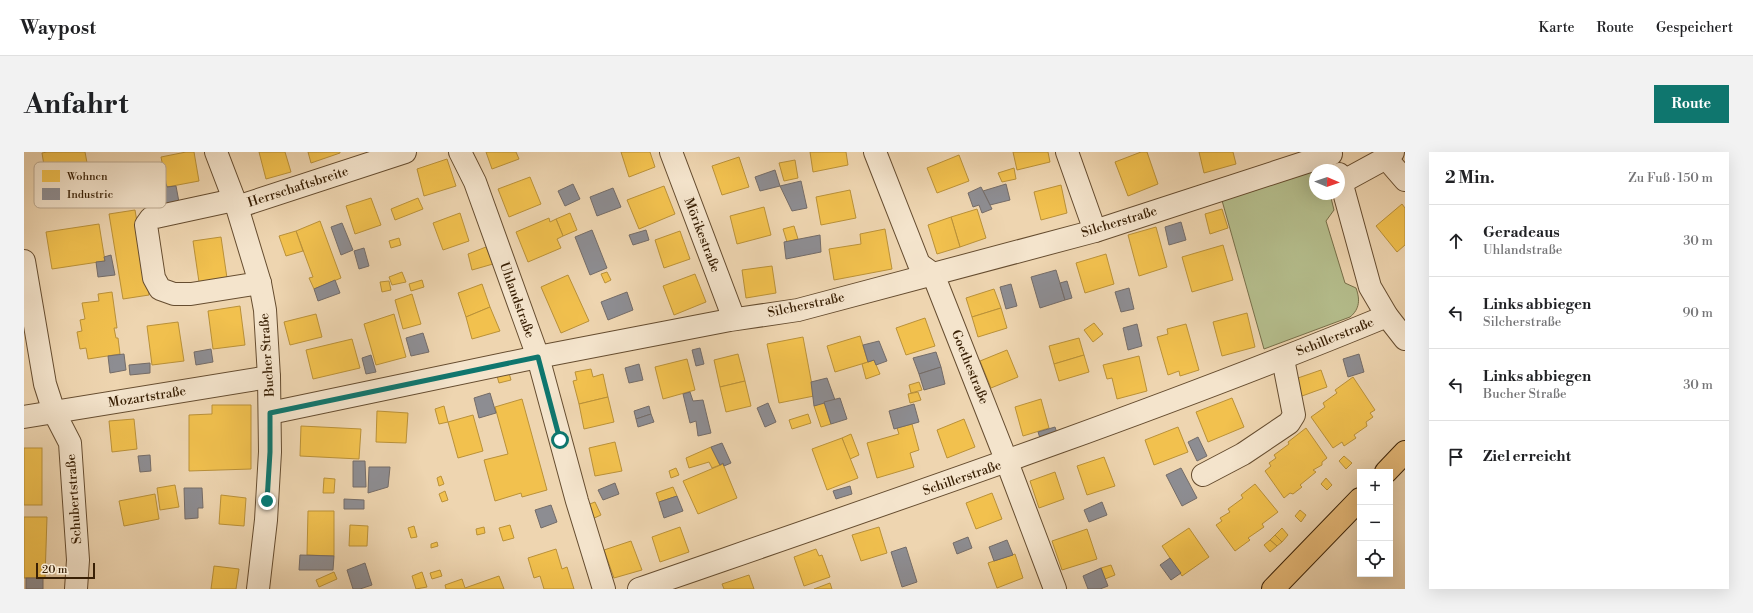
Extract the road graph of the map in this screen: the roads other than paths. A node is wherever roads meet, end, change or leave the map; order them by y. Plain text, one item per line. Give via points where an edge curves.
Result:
1 (216, 152) edge
2 (405, 152) edge
3 (460, 152) edge
4 (671, 152) edge
5 (875, 152) edge
6 (1067, 152) edge
7 (1389, 155) edge
8 (1345, 164) edge
9 (1309, 173) edge
10 (1405, 180) edge
11 (1345, 198) edge
12 (235, 204) junction
13 (1095, 230) junction
14 (24, 261) edge
15 (933, 274) junction
16 (260, 283) junction
17 (1387, 316) junction
18 (734, 319) junction
19 (1405, 339) edge
20 (538, 357) junction
21 (1283, 359) junction
22 (269, 377) junction
23 (54, 412) junction
24 (270, 413) junction
25 (24, 417) edge
26 (1405, 452) edge
27 (1007, 462) junction
28 (1389, 469) edge
29 (1203, 475) dead end
30 (1357, 502) edge
31 (76, 589) edge
32 (258, 589) edge
33 (604, 589) edge
34 (639, 589) edge
35 (1055, 589) edge
36 (1273, 589) edge

1 - 12 street, Bucher Straße
2 - 12 street, Herrschaftsbreite
3 - 20 street, Uhlandstraße via 475,182
4 - 18 street, Mörikestraße
5 - 15 street, Goethestraße via 919,264
6 - 13 street
7 - 8 street, Silcherstraße
7 - 10 street
9 - 13 street, Silcherstraße
11 - 17 street via 1370,287
12 - 16 street, Bucher Straße
12 - 16 street, Herrschaftsbreite via 151,218 146,225 154,278 160,289 174,294 191,294
13 - 15 street, Silcherstraße
14 - 23 street, Schubertstraße via 45,384
15 - 18 street, Silcherstraße via 798,310
15 - 27 street, Goethestraße
16 - 22 street, Bucher Straße via 265,310
17 - 19 street
17 - 21 street, Schillerstraße
18 - 20 street, Silcherstraße
20 - 24 street, Silcherstraße
20 - 33 street, Uhlandstraße
21 - 27 street, Schillerstraße
21 - 29 street, Schillerstraße via 1294,415 1289,423 1243,454
22 - 23 street, Mozartstraße
22 - 24 street, Bucher Straße
23 - 25 street, Mozartstraße
23 - 31 street, Schubertstraße via 70,443 78,560
24 - 32 street, Bucher Straße via 266,520
26 - 28 main road
27 - 34 street, Schillerstraße
27 - 35 street, Goethestraße
30 - 36 main road

